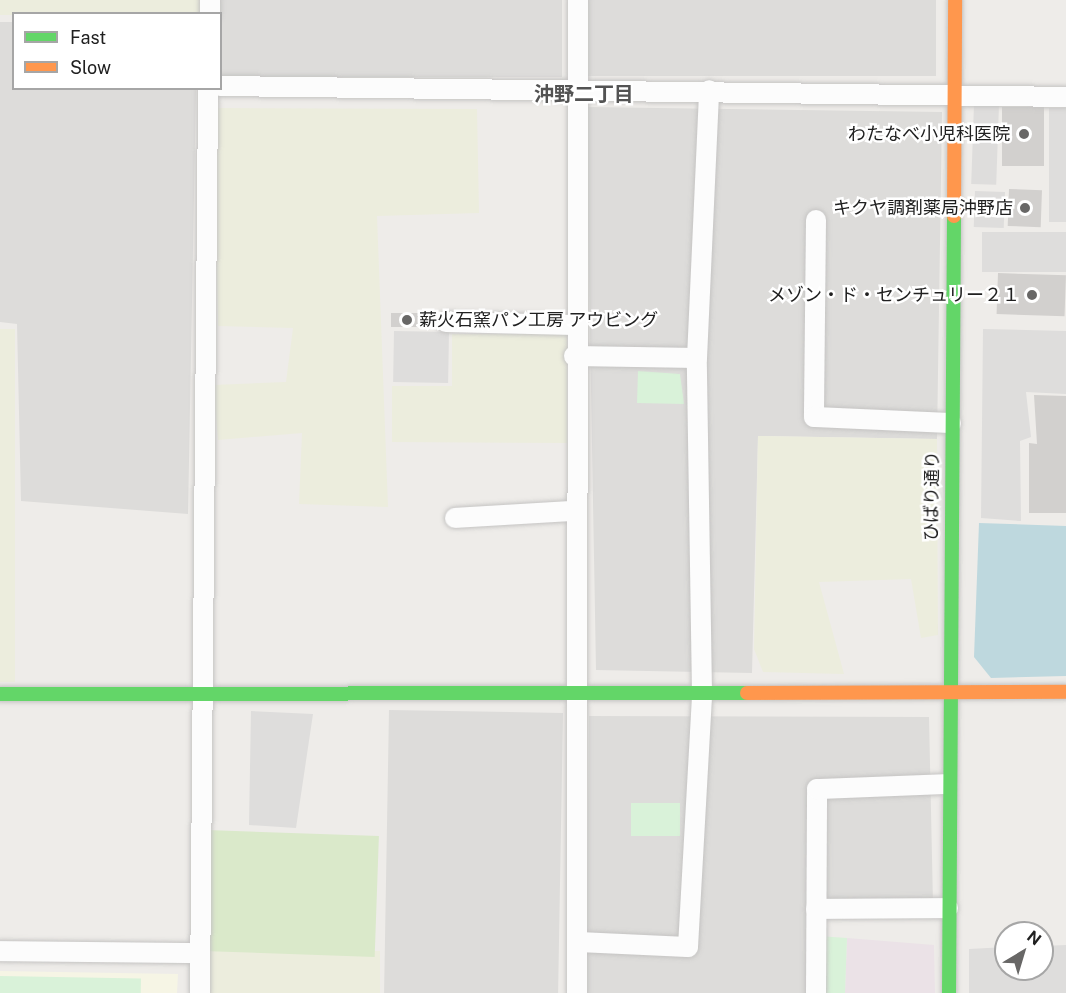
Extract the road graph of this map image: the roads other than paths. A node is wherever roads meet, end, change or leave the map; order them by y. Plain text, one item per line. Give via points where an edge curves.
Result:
1 (578, 0) edge
2 (955, 0) edge
3 (222, 86) edge
4 (208, 90) edge
5 (579, 90) junction
6 (709, 90) junction
7 (956, 97) junction
8 (1066, 97) edge
9 (816, 220) dead end
10 (446, 322) dead end
11 (574, 325) junction
12 (574, 356) junction
13 (697, 358) junction
14 (951, 423) junction
15 (574, 511) junction
16 (455, 518) dead end
17 (947, 691) junction
18 (200, 692) junction
19 (1066, 692) edge
20 (580, 693) junction
21 (702, 693) junction
22 (0, 694) edge
23 (947, 784) junction
24 (948, 908) junction
25 (816, 909) junction
26 (578, 942) junction
27 (0, 951) edge
28 (200, 953) junction
29 (200, 993) edge
30 (577, 993) edge
31 (816, 993) edge
32 (949, 993) edge

1 - 5 street
2 - 7 street, ひばり通り
3 - 5 street
4 - 18 street
5 - 6 street
5 - 11 street
6 - 7 street
6 - 13 street
7 - 8 street
7 - 14 street, ひばり通り
9 - 14 street via 814,417
10 - 11 street
11 - 12 street
12 - 13 street
12 - 15 street
13 - 21 street
14 - 17 street, ひばり通り
15 - 16 street
15 - 20 street
17 - 19 street
17 - 21 street
17 - 23 street, ひばり通り
18 - 20 street
18 - 22 street
18 - 28 street
20 - 21 street
20 - 26 street
21 - 26 street via 688,947
23 - 24 street, ひばり通り
23 - 25 street via 818,789
24 - 25 street
24 - 32 street, ひばり通り
25 - 31 street
26 - 30 street
27 - 28 street
28 - 29 street

